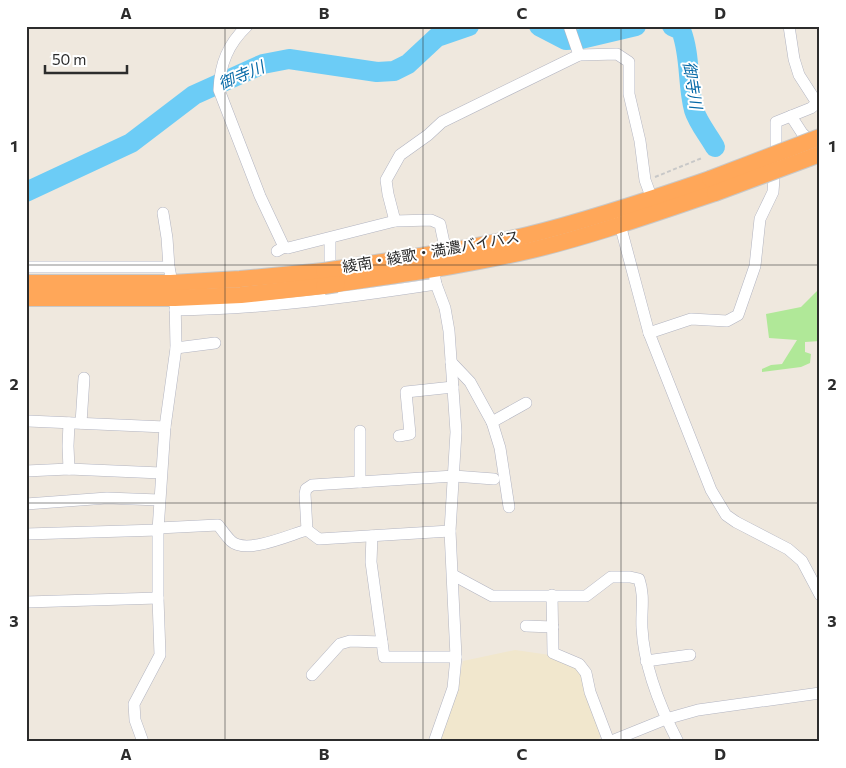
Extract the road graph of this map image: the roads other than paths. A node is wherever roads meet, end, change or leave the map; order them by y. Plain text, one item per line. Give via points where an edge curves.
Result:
1 (247, 26) edge
2 (789, 26) edge
3 (574, 40) edge
4 (791, 116) junction
5 (820, 137) edge
6 (820, 150) edge
7 (820, 154) edge
8 (712, 186) junction
9 (652, 199) junction
10 (163, 214) dead end
11 (618, 218) junction
12 (395, 221) junction
13 (330, 239) junction
14 (436, 265) junction
15 (26, 266) edge
16 (330, 282) junction
17 (26, 283) edge
18 (172, 289) junction
19 (26, 298) edge
20 (649, 333) junction
21 (216, 343) dead end
22 (176, 348) junction
23 (451, 362) junction
24 (84, 378) dead end
25 (453, 387) junction
26 (526, 403) dead end
27 (28, 421) dead end
28 (492, 422) junction
29 (75, 423) junction
30 (165, 426) junction
31 (360, 431) dead end
32 (399, 436) dead end
33 (70, 470) junction
34 (26, 471) edge
35 (161, 473) junction
36 (454, 476) junction
37 (494, 479) dead end
38 (360, 482) junction
39 (159, 500) junction
40 (26, 504) edge
41 (509, 507) dead end
42 (158, 529) junction
43 (307, 530) junction
44 (450, 531) junction
45 (26, 534) edge
46 (372, 536) junction
47 (452, 575) junction
48 (552, 595) junction
49 (820, 595) edge
50 (158, 598) junction
51 (26, 602) edge
52 (526, 626) dead end
53 (553, 627) junction
54 (382, 642) junction
55 (690, 655) dead end
56 (456, 658) junction
57 (646, 661) junction
58 (312, 675) dead end
59 (820, 693) edge
60 (666, 719) junction
61 (143, 742) edge
62 (434, 742) edge
63 (609, 742) edge
64 (678, 742) edge

1 - 13 street via 234,38 223,62 218,90 281,249
2 - 4 street via 799,75 817,103
3 - 9 street via 618,54 629,62 629,94 645,180
3 - 12 street via 442,122 400,155 386,180
4 - 6 street via 802,133
4 - 20 street via 776,122 772,192 760,219 756,266 738,315 727,321 691,319
5 - 8 highway, 綾南・綾歌・満濃バイパス, bridge
7 - 8 highway, 綾南・綾歌・満濃バイパス, bridge
8 - 9 highway, 綾南・綾歌・満濃バイパス
8 - 11 highway, 綾南・綾歌・満濃バイパス
9 - 11 highway, 綾南・綾歌・満濃バイパス
10 - 18 street
11 - 14 highway, 綾南・綾歌・満濃バイパス via 527,235
11 - 20 street
12 - 13 street
12 - 14 street via 436,221 440,224
13 - 16 street
14 - 16 highway, 綾南・綾歌・満濃バイパス
14 - 16 street
14 - 23 street via 447,315
15 - 18 street
16 - 18 highway, 綾南・綾歌・満濃バイパス via 240,280
16 - 18 street via 254,306
17 - 18 highway, 綾南・綾歌・満濃バイパス
18 - 19 highway, 綾南・綾歌・満濃バイパス
18 - 22 street
20 - 49 street via 710,490 726,515 788,548 802,562
21 - 22 street
22 - 30 street
23 - 25 street
23 - 28 street via 470,382
24 - 29 street
25 - 32 street via 406,392 410,434
25 - 36 street
26 - 28 street
27 - 29 street
28 - 41 street via 500,448
29 - 30 street
29 - 33 street via 68,446
30 - 35 street
31 - 38 street
33 - 34 street
33 - 35 street
35 - 39 street
36 - 37 street
36 - 38 street
36 - 44 street
38 - 43 street via 308,487 305,494
39 - 40 street via 107,498
39 - 42 street
42 - 43 street via 218,525 231,542 242,546
42 - 45 street
42 - 50 street
43 - 46 street via 319,539
44 - 46 street
44 - 47 street
46 - 54 street via 371,562
47 - 48 street via 492,596
47 - 56 street
48 - 53 street
48 - 57 street via 586,596 611,577 638,579 643,591 642,628
50 - 51 street
50 - 61 street via 160,656 134,704 135,720
52 - 53 street
53 - 63 street via 553,653 578,664 586,673
54 - 56 street via 384,657
54 - 58 street via 350,641 340,644
55 - 57 street
56 - 62 street via 453,688
57 - 60 street
59 - 60 street via 698,710
60 - 63 street
60 - 64 street

